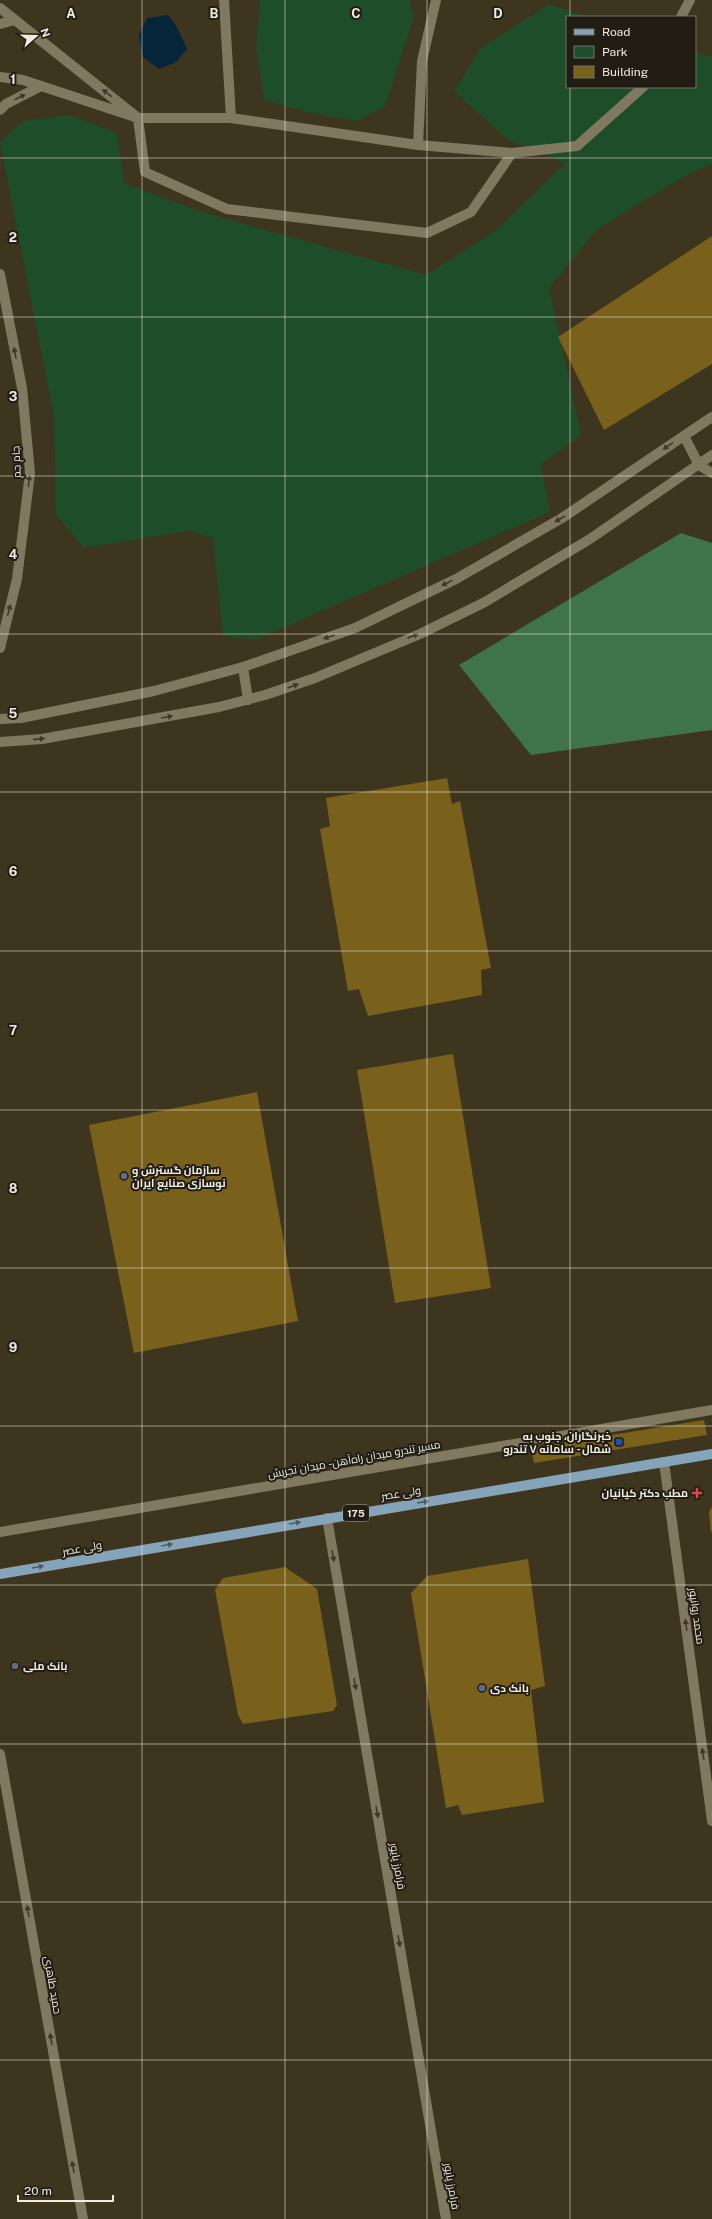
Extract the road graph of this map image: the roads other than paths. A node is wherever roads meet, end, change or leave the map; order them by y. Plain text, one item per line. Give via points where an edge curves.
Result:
1 (224, 0) edge
2 (436, 0) edge
3 (690, 0) edge
4 (0, 8) edge
5 (682, 16) edge
6 (15, 20) junction
7 (0, 24) edge
8 (0, 77) edge
9 (41, 86) junction
10 (643, 88) edge
11 (0, 110) edge
12 (138, 118) junction
13 (231, 118) junction
14 (418, 144) junction
15 (512, 153) junction
16 (0, 274) edge
17 (3, 306) edge
18 (712, 417) edge
19 (684, 436) junction
20 (712, 456) edge
21 (699, 465) junction
22 (712, 473) edge
23 (0, 648) edge
24 (243, 667) junction
25 (248, 700) junction
26 (0, 719) edge
27 (0, 742) edge
28 (712, 1410) edge
29 (712, 1454) edge
30 (664, 1462) junction
31 (327, 1518) junction
32 (0, 1532) edge
33 (0, 1574) edge
34 (0, 1754) edge
35 (712, 1821) edge
36 (83, 2219) edge
37 (446, 2219) edge

1 - 13 street
2 - 14 street via 422,61
3 - 5 street
4 - 6 street
6 - 7 street
12 -> 6 street
8 - 9 street via 23,80
11 -> 9 street via 6,104
9 - 12 street
10 - 15 street via 577,146
12 - 13 street
12 - 15 street via 145,172 227,209 427,233 471,212
13 - 14 street
14 - 15 street
16 - 17 street, جام جم
23 -> 17 street, جام جم via 17,579 30,473 22,388
18 - 19 street
19 - 21 street
19 -> 24 street via 562,518 456,579 355,628
20 - 21 street
21 - 22 street
25 -> 21 street via 315,678 420,634 485,602 590,539
24 - 25 street
24 - 26 street via 154,691 21,718
27 -> 25 street via 42,739
28 - 32 street, مسیر تندرو میدان راه‌آهن - میدان تجریش
29 - 30 main road, ولی عصر / 175
31 -> 30 main road, ولی عصر / 175
35 -> 30 street, محمد روانپور
33 -> 31 main road, ولی عصر / 175
31 -> 37 street, فرامرز پایور
36 -> 34 street, حمید طاهری

